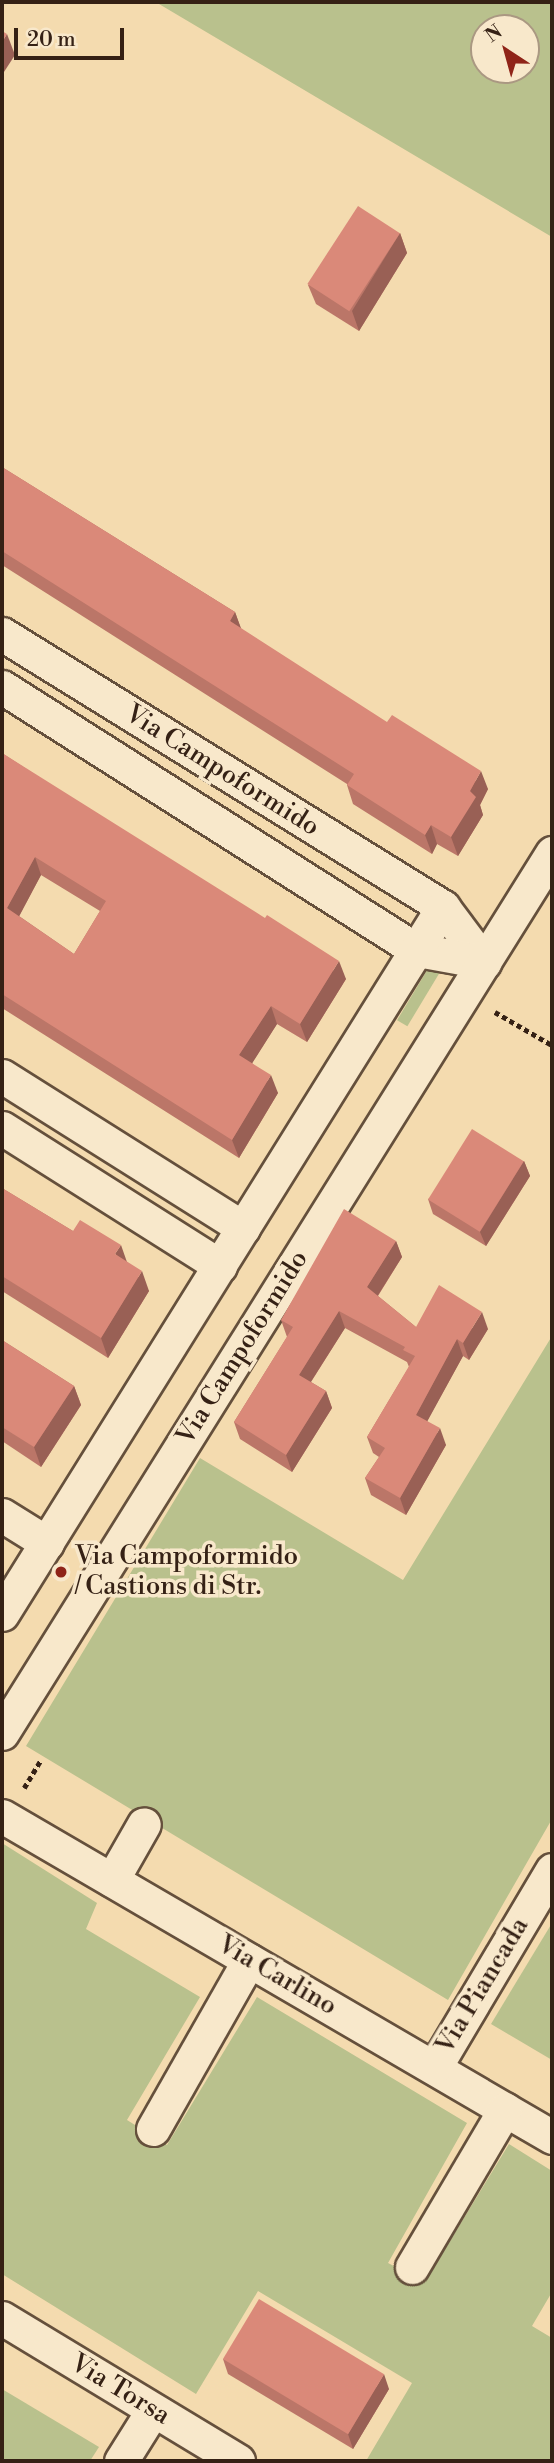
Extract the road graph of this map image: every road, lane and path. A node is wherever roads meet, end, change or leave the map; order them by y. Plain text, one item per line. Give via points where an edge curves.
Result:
1 (2, 634) edge
2 (2, 687) edge
3 (552, 853) edge
4 (443, 907) junction
5 (417, 950) junction
6 (484, 962) junction
7 (464, 993) junction
8 (552, 1045) edge
9 (2, 1076) edge
10 (2, 1128) edge
11 (243, 1228) junction
12 (219, 1266) junction
13 (2, 1515) edge
14 (47, 1543) junction
15 (12, 1576) edge
16 (2, 1614) edge
17 (2, 1733) edge
18 (40, 1761) dead end
19 (24, 1788) dead end
20 (2, 1816) edge
21 (144, 1824) dead end
22 (552, 1870) edge
23 (112, 1880) junction
24 (249, 1960) junction
25 (435, 2067) junction
26 (505, 2109) junction
27 (153, 2129) dead end
28 (552, 2137) edge
29 (412, 2267) dead end
30 (2, 2318) edge
31 (153, 2410) junction
32 (121, 2461) edge
33 (238, 2461) edge

1 - 4 street, Via Campoformido
2 - 5 street, Via Campoformido
3 - 6 street, Via Campoformido
4 - 5 street
4 - 6 street, Via Campoformido
5 - 6 street, Via Campoformido
5 - 11 street
6 - 7 street, Via Campoformido
7 - 8 path
7 - 17 street, Via Campoformido
9 - 11 street
10 - 12 street
11 - 12 street
12 - 14 street
13 - 14 street
14 - 15 street
15 - 16 street
18 - 19 path
20 - 23 street, Via Carlino
21 - 23 street
22 - 25 street, Via Piancada
23 - 24 street, Via Carlino
24 - 25 street, Via Carlino
24 - 27 street
25 - 26 street, Via Carlino
26 - 28 street, Via Carlino
26 - 29 street
30 - 31 street, Via Torsa
31 - 32 street
31 - 33 street, Via Torsa

